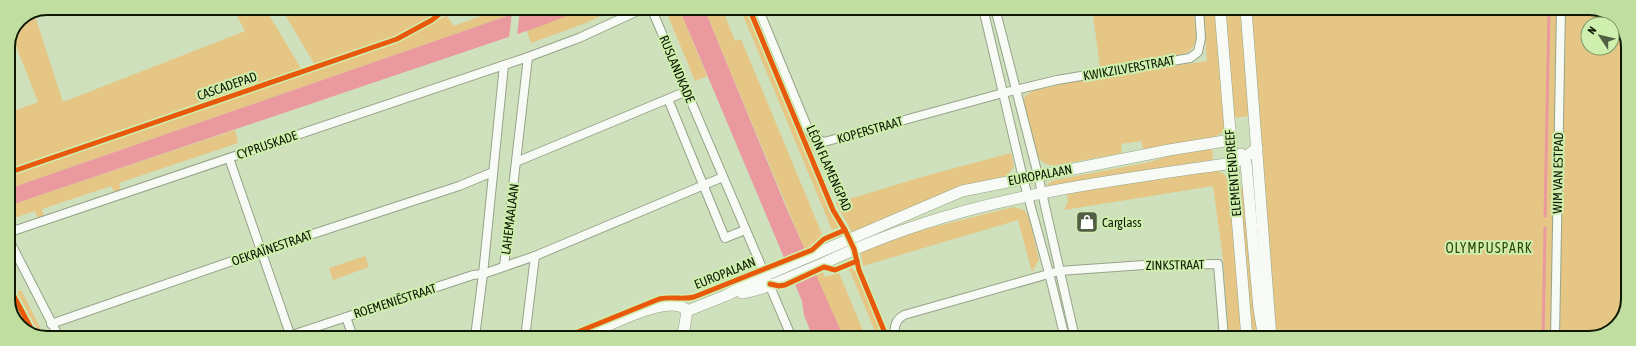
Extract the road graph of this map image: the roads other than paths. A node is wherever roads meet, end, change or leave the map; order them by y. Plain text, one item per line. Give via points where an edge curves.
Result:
1 (629, 15) edge
2 (654, 15) edge
3 (761, 15) edge
4 (985, 15) edge
5 (998, 15) edge
6 (1199, 15) edge
7 (1221, 15) edge
8 (1247, 15) edge
9 (1560, 15) edge
10 (528, 57) junction
11 (504, 65) junction
12 (1016, 90) junction
13 (686, 91) junction
14 (1003, 93) junction
15 (668, 99) junction
16 (1231, 140) junction
17 (1257, 148) junction
18 (230, 158) junction
19 (1244, 158) junction
20 (516, 162) junction
21 (1233, 162) junction
22 (493, 172) junction
23 (1038, 175) junction
24 (723, 177) junction
25 (1023, 178) junction
26 (704, 185) junction
27 (1042, 194) junction
28 (1029, 197) junction
29 (15, 230) edge
30 (746, 230) junction
31 (15, 251) edge
32 (261, 251) junction
33 (535, 256) junction
34 (817, 260) junction
35 (504, 266) junction
36 (1059, 271) junction
37 (1049, 273) junction
38 (483, 274) junction
39 (768, 280) junction
40 (687, 311) junction
41 (346, 317) junction
42 (51, 324) junction
43 (55, 331) edge
44 (287, 331) edge
45 (306, 331) edge
46 (351, 331) edge
47 (476, 331) edge
48 (526, 331) edge
49 (599, 331) edge
50 (683, 331) edge
51 (789, 331) edge
52 (895, 331) edge
53 (1063, 331) edge
54 (1073, 331) edge
55 (1223, 331) edge
56 (1246, 331) edge
57 (1263, 331) edge
58 (1270, 331) edge
59 (1555, 331) edge

1 - 10 street, RUSLANDKADE via 579,38
2 - 13 street, RUSLANDKADE
3 - 14 street, KOPERSTRAAT via 808,129 814,138 819,140 829,141
4 - 14 street
5 - 12 street
6 - 12 street, KWIKZILVERSTRAAT via 1201,38 1198,52 1190,58 1058,80
7 - 16 street, ELEMENTENDREEF
8 - 17 street, ELEMENTENDREEF
9 - 59 street, WIM VAN ESTPAD
10 - 11 street, CYPRUSKADE
10 - 20 street, LAHEMAALAAN
11 - 18 street, CYPRUSKADE
11 - 22 street, LAHEMAALAAN
12 - 14 street, KOPERSTRAAT
12 - 23 street
13 - 15 street
13 - 24 street, RUSLANDKADE
14 - 25 street
15 - 20 street
15 - 26 street, RUSLANDKADE
16 - 19 street
16 - 21 street, ELEMENTENDREEF
16 - 23 street, EUROPALAAN
17 - 19 street, EUROPALAAN
17 - 58 street, ELEMENTENDREEF
18 - 29 street, CYPRUSKADE
18 - 32 street
19 - 21 street, EUROPALAAN
19 - 57 street
20 - 35 street, LAHEMAALAAN
21 - 27 street, EUROPALAAN
21 - 56 street, ELEMENTENDREEF
22 - 32 street, OEKRAÏNESTRAAT via 459,186
22 - 38 street, LAHEMAALAAN
23 - 25 street, EUROPALAAN
23 - 27 street
24 - 26 street, LAHEMAALAAN
24 - 30 street, RUSLANDKADE
25 - 28 street
25 - 34 street, EUROPALAAN via 950,195
26 - 30 street, RUSLANDKADE via 725,238
26 - 33 street, LAHEMAALAAN
27 - 28 street, EUROPALAAN
27 - 36 street
28 - 34 street, EUROPALAAN via 923,223
28 - 37 street
30 - 39 street, RUSLANDKADE
31 - 42 street
32 - 42 street, OEKRAÏNESTRAAT
32 - 44 street
33 - 35 street, LAHEMAALAAN
33 - 48 street
34 - 39 street, EUROPALAAN
35 - 38 street, ROEMENIËSTRAAT
36 - 37 street
36 - 54 street
36 - 55 street, ZINKSTRAAT via 1144,265 1218,264
37 - 52 street via 904,315 899,317 894,326
37 - 53 street
38 - 41 street, ROEMENIËSTRAAT via 473,275
38 - 47 street, LAHEMAALAAN
39 - 40 street, EUROPALAAN
39 - 51 street, RUSLANDKADE
40 - 49 street via 679,306 660,306
40 - 50 street
41 - 45 street, ROEMENIËSTRAAT
41 - 46 street
42 - 43 street

